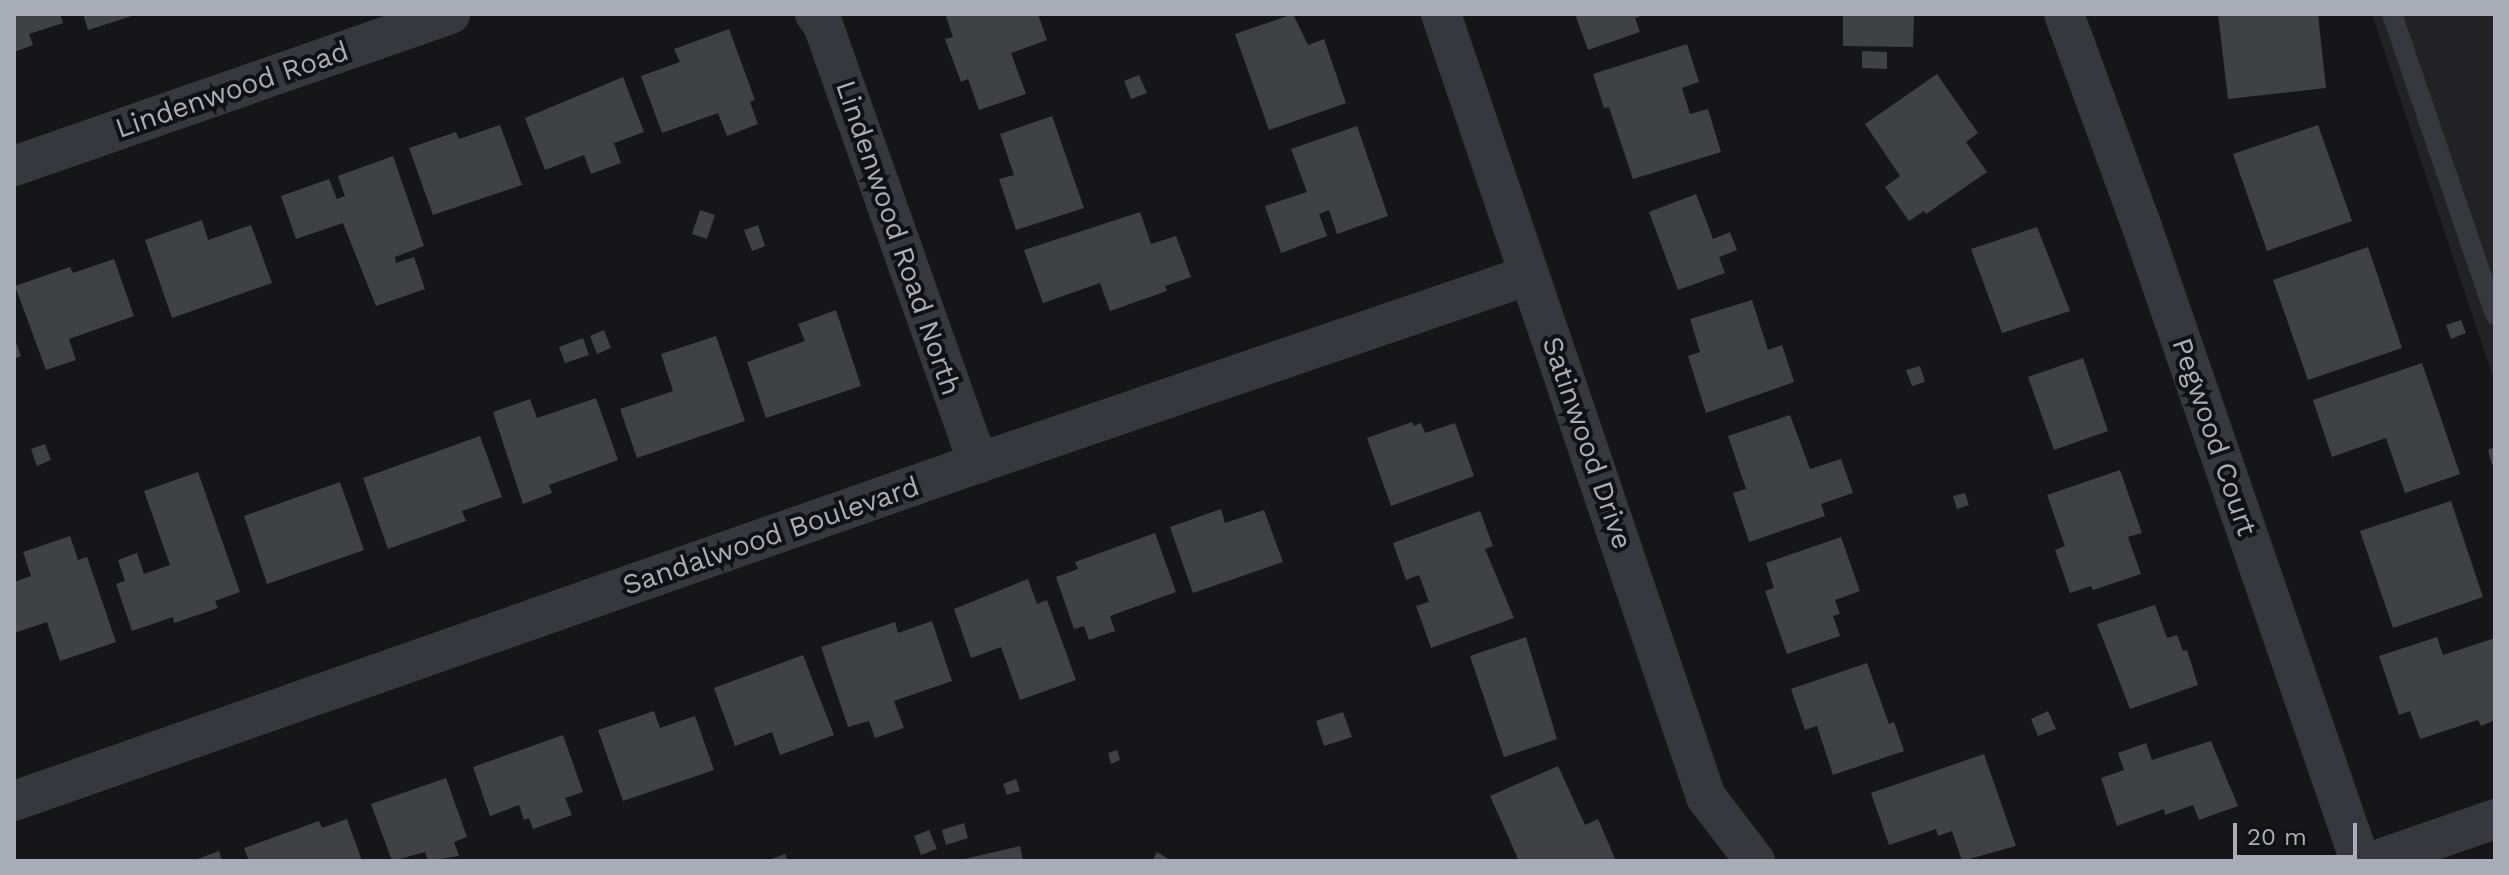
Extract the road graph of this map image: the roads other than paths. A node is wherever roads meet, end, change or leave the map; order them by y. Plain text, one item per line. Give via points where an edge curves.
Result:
1 (450, 14) edge
2 (815, 14) edge
3 (1441, 14) edge
4 (2064, 14) edge
5 (2392, 14) edge
6 (14, 166) edge
7 (1529, 275) junction
8 (2495, 315) edge
9 (978, 463) junction
10 (14, 801) edge
11 (2495, 819) edge
12 (1755, 861) edge
13 (2360, 861) edge
14 (2374, 861) edge

1 - 6 street, Lindenwood Road
2 - 9 street, Lindenwood Road North
3 - 7 street, Satinwood Drive
4 - 13 street, Pegwood Court
5 - 8 lane
7 - 9 street, Sandalwood Boulevard
7 - 12 street, Satinwood Drive via 1706,797
9 - 10 street, Sandalwood Boulevard
11 - 14 street

